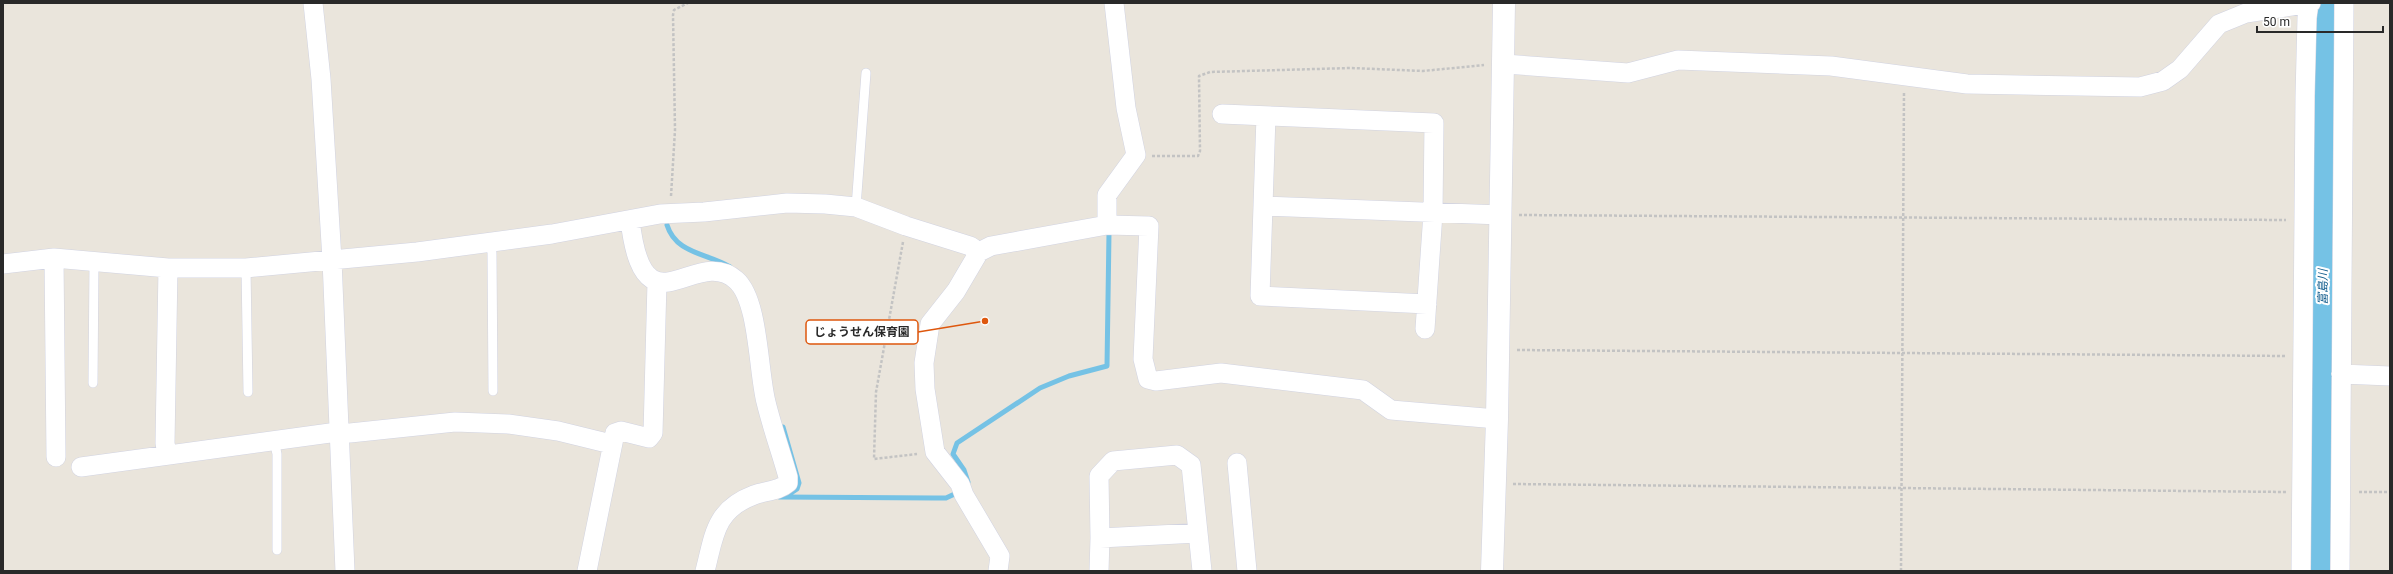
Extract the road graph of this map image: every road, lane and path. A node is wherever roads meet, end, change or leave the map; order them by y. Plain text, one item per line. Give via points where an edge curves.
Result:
1 (313, 3) edge
2 (688, 3) edge
3 (1114, 3) edge
4 (1504, 3) edge
5 (2310, 3) edge
6 (2344, 3) edge
7 (1504, 64) junction
8 (866, 73) dead end
9 (1907, 78) junction
10 (1222, 114) dead end
11 (1266, 116) junction
12 (1136, 156) junction
13 (1263, 206) junction
14 (856, 207) junction
15 (1433, 212) junction
16 (671, 213) junction
17 (1501, 215) junction
18 (1904, 219) junction
19 (630, 220) junction
20 (2304, 220) junction
21 (1107, 225) junction
22 (906, 226) junction
23 (490, 242) junction
24 (979, 252) junction
25 (54, 258) junction
26 (332, 260) junction
27 (94, 263) junction
28 (3, 264) edge
29 (168, 268) junction
30 (246, 268) junction
31 (657, 282) junction
32 (1427, 304) junction
33 (1425, 329) dead end
34 (1498, 350) junction
35 (1903, 353) junction
36 (2302, 356) junction
37 (2341, 374) junction
38 (2390, 376) edge
39 (93, 383) dead end
40 (493, 391) dead end
41 (248, 392) dead end
42 (1498, 419) junction
43 (340, 432) junction
44 (274, 440) junction
45 (611, 444) junction
46 (935, 452) junction
47 (167, 455) junction
48 (56, 457) dead end
49 (1237, 463) dead end
50 (81, 467) dead end
51 (1496, 483) junction
52 (1902, 488) junction
53 (2302, 492) junction
54 (2342, 492) junction
55 (2390, 492) edge
56 (1198, 533) junction
57 (1100, 538) junction
58 (277, 550) dead end
59 (345, 571) edge
60 (587, 571) edge
61 (705, 571) edge
62 (998, 571) edge
63 (1099, 571) edge
64 (1202, 571) edge
65 (1247, 571) edge
66 (1492, 571) edge
67 (1901, 571) edge
68 (2301, 571) edge
69 (2340, 571) edge

1 - 26 street via 321,79
2 - 16 path via 674,10 673,15 675,130
3 - 12 street via 1126,108
4 - 7 street
5 - 9 street via 2246,13 2219,24 2180,68 2163,81 2140,87 1967,84
5 - 20 street via 2306,18
6 - 37 street
7 - 9 street via 1628,73 1678,60 1831,66
7 - 12 path via 1423,71 1351,68 1210,72 1199,76 1198,156
7 - 17 street
8 - 14 lane
9 - 18 path via 1904,96
10 - 11 street
11 - 13 street
11 - 15 street via 1434,123
12 - 21 street via 1107,194
13 - 15 street
13 - 32 street via 1260,296
14 - 16 street via 787,203
14 - 22 street
15 - 17 street
15 - 32 street
16 - 19 street
17 - 18 path
17 - 34 street
18 - 20 path
18 - 35 path
19 - 23 street
19 - 31 street via 640,264 646,275
20 - 36 street
21 - 24 street via 991,246
21 - 42 street via 1150,226 1143,359 1148,379 1156,381 1221,373 1363,390 1391,410
22 - 24 street via 970,246
22 - 46 path via 876,392 874,459
23 - 26 street
23 - 40 lane
24 - 46 street via 956,291 930,324 924,363
25 - 27 street
25 - 28 street
25 - 48 street
26 - 30 street
26 - 43 street
27 - 29 street
27 - 39 lane
29 - 30 street
29 - 47 street via 165,443
30 - 41 lane
31 - 45 street via 653,433 649,438 621,431 615,433
31 - 61 street via 676,282 710,271 722,272 736,280 750,299 766,401 788,477 788,483 783,487 736,504 720,520 710,541
32 - 33 street
34 - 35 path
34 - 42 street
35 - 36 path
35 - 52 path
36 - 53 street
37 - 38 street
37 - 54 street
42 - 51 street
43 - 44 street
43 - 45 street via 455,422 508,424 558,431
43 - 59 street
44 - 47 street
44 - 58 lane via 277,454
45 - 60 street
46 - 62 street via 956,477 1000,556
47 - 50 street
49 - 65 street
51 - 52 path
51 - 66 street
52 - 53 path
52 - 67 path
53 - 68 street
54 - 55 path
54 - 69 street
56 - 57 street
56 - 57 street via 1191,465 1177,455 1113,460 1099,476
56 - 64 street
57 - 63 street

